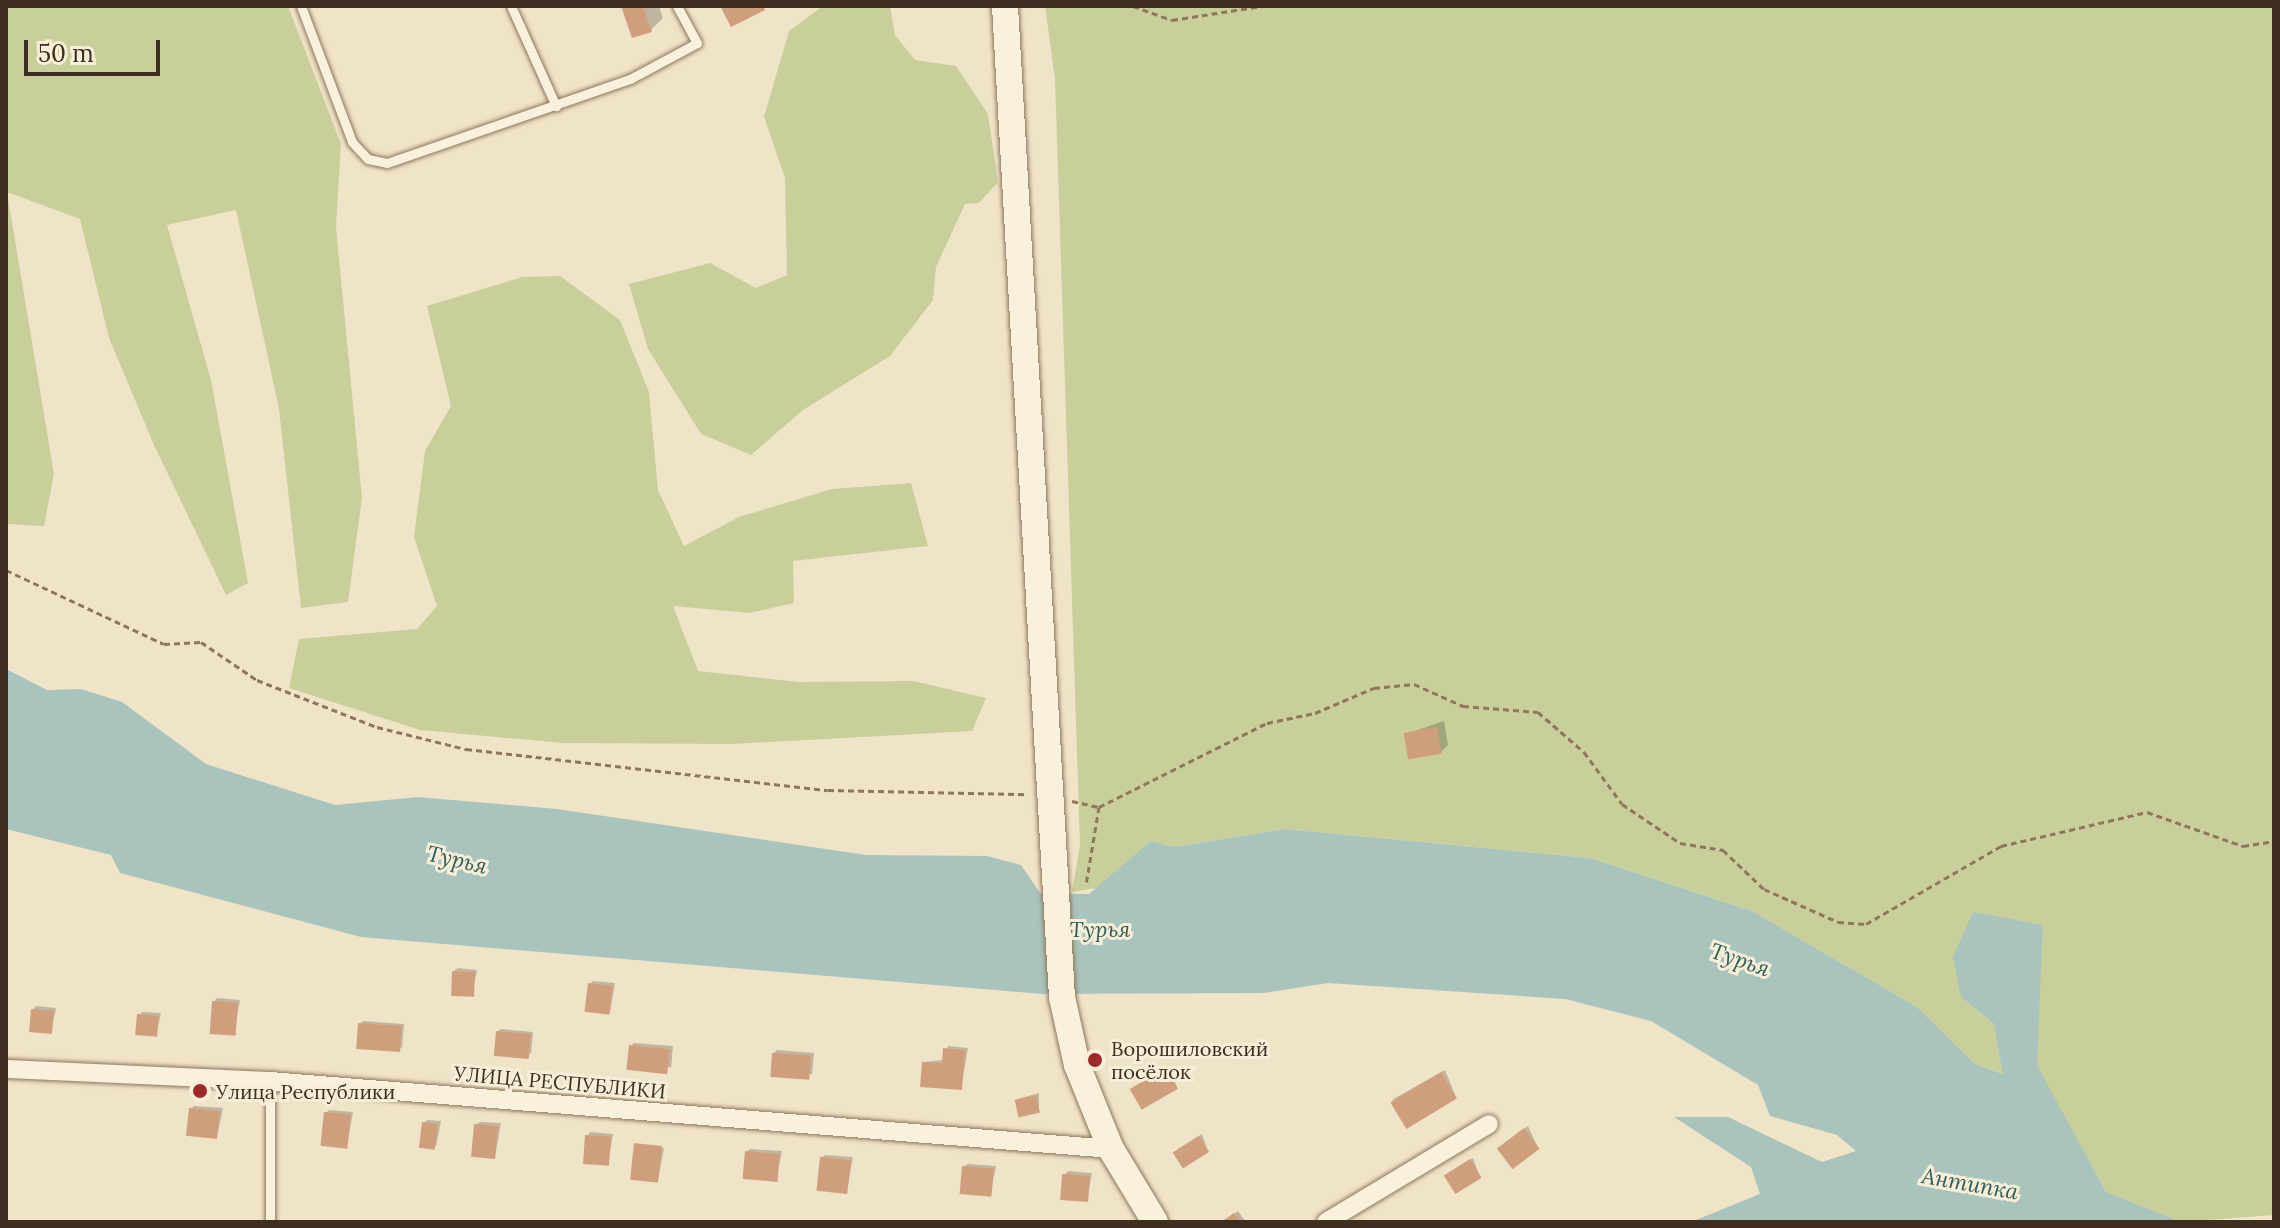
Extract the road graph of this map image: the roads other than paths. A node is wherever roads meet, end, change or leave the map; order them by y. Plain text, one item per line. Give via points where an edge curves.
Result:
1 (301, 6) edge
2 (511, 6) edge
3 (677, 6) edge
4 (1005, 6) edge
5 (556, 106) junction
6 (6, 1069) edge
7 (270, 1081) junction
8 (1489, 1124) dead end
9 (1111, 1149) junction
10 (270, 1222) edge
11 (1155, 1222) edge
12 (1326, 1222) edge

1 - 5 lane via 352,142 368,159 387,163 432,152
2 - 5 lane
3 - 5 lane via 697,43
4 - 9 main road via 1062,997 1077,1065
6 - 7 street, УЛИЦА РЕСПУБЛИКИ
7 - 9 street, УЛИЦА РЕСПУБЛИКИ
7 - 10 lane
8 - 12 street
9 - 11 main road

